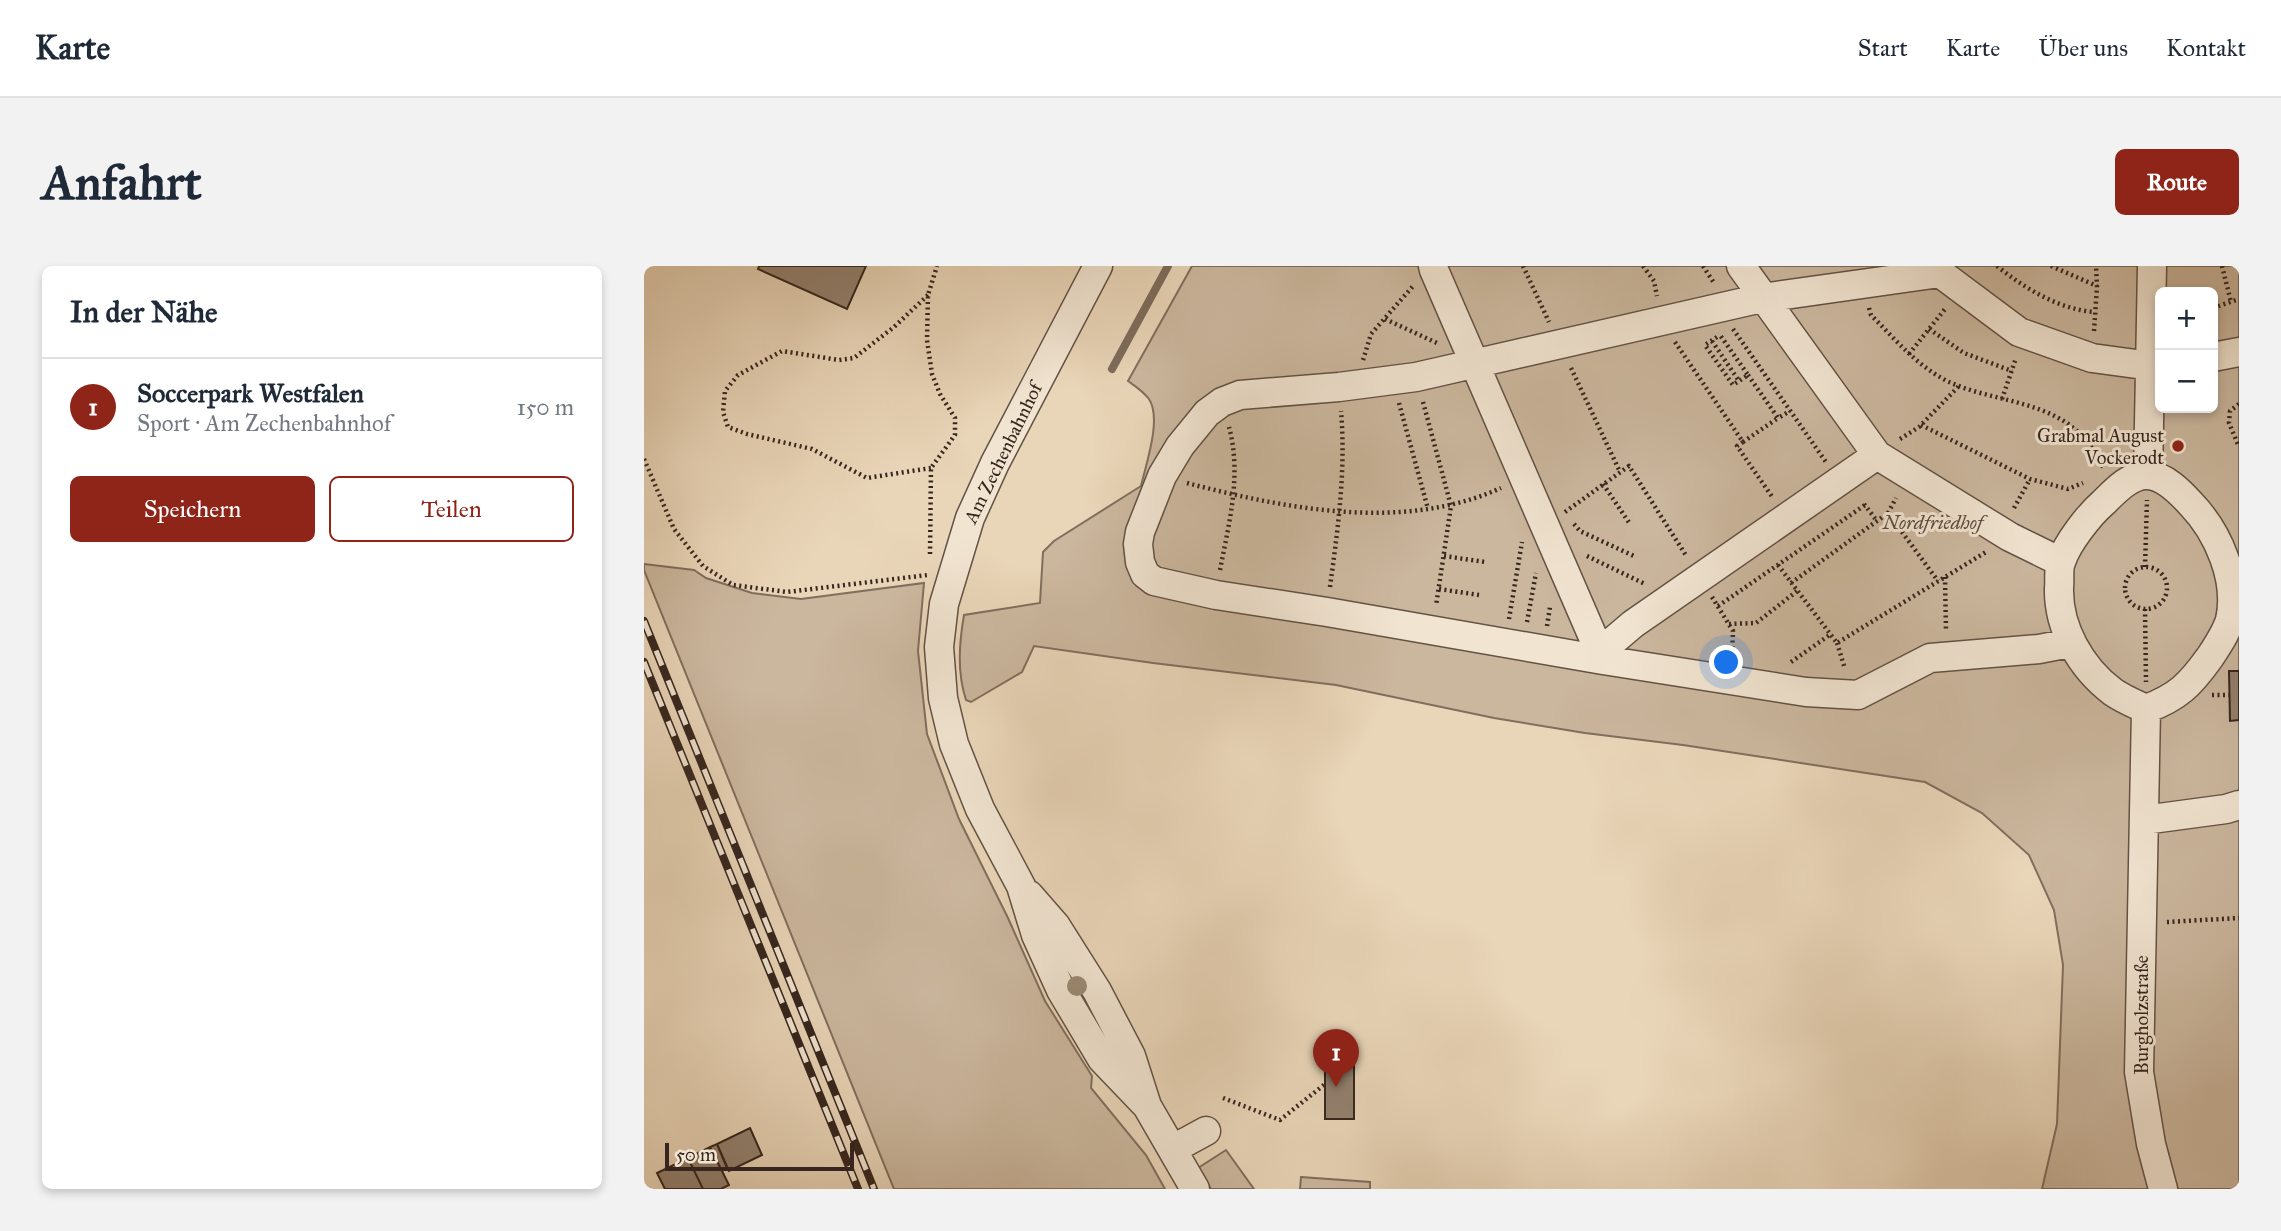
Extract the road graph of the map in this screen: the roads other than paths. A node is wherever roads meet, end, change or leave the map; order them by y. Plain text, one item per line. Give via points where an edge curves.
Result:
1 (1098, 266) edge
2 (1741, 266) edge
3 (2152, 266) edge
4 (1434, 268) edge
5 (1945, 276) edge
6 (1762, 298) junction
7 (2239, 352) edge
8 (2218, 356) edge
9 (1475, 362) junction
10 (2155, 366) edge
11 (1877, 455) junction
12 (2148, 475) junction
13 (2232, 555) edge
14 (2060, 562) junction
15 (2232, 630) edge
16 (2070, 643) junction
17 (1603, 660) junction
18 (2146, 709) junction
19 (2239, 804) edge
20 (2144, 820) junction
21 (1206, 1131) dead end
22 (1173, 1149) junction
23 (1195, 1189) edge
24 (2163, 1189) edge

1 - 22 street, Am Zechenbahnhof via 941,573 943,698 954,744 980,808 1021,886 1056,926 1097,991 1131,1056 1147,1106
2 - 6 street
3 - 10 street
4 - 9 street
5 - 6 street
5 - 10 street via 2018,332 2092,358
6 - 9 street
6 - 11 street
7 - 8 street
9 - 17 street via 1527,485 1554,526
9 - 17 street via 1416,377 1240,395 1222,402 1195,425 1162,476 1140,532 1140,562 1145,574 1154,581 1216,595
10 - 12 street
11 - 14 street
11 - 17 street via 1613,641
12 - 13 street via 2169,484 2189,501
12 - 14 street via 2116,489 2084,524
13 - 15 street
14 - 16 street via 2059,598
15 - 18 street via 2180,694
16 - 17 street via 1930,658 1858,695 1806,692
16 - 18 street via 2111,691
18 - 20 street, Burgholzstraße
19 - 20 street
20 - 24 street, Burgholzstraße via 2139,1072
21 - 22 street
22 - 23 street, Am Zechenbahnhof

